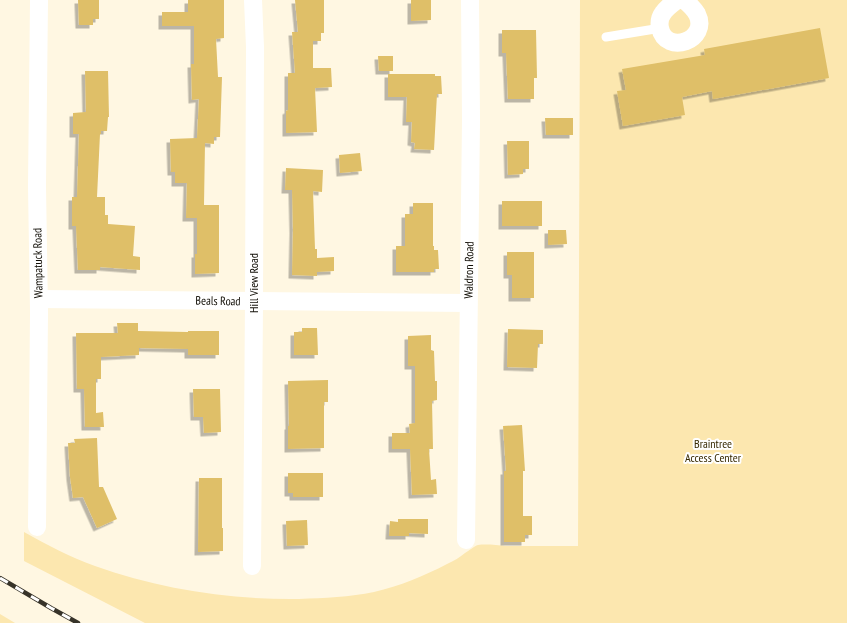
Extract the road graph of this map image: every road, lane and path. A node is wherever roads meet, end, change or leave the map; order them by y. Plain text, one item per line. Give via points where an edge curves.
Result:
1 (39, 0) edge
2 (252, 0) edge
3 (470, 0) edge
4 (677, 0) edge
5 (684, 0) edge
6 (661, 28) junction
7 (606, 38) dead end
8 (39, 299) junction
9 (254, 302) junction
10 (468, 303) junction
11 (37, 527) dead end
12 (466, 540) dead end
13 (252, 566) dead end

1 - 8 street, Wampatuck Road
2 - 9 street, Hill View Road via 255,47
3 - 10 street, Waldron Road
4 - 6 street via 662,15
5 - 6 street via 698,17 699,27 695,35 687,42 676,42 669,40
6 - 7 lane
8 - 9 street, Beals Road
8 - 11 street, Wampatuck Road
9 - 10 street, Beals Road
9 - 13 street, Hill View Road
10 - 12 street, Waldron Road

